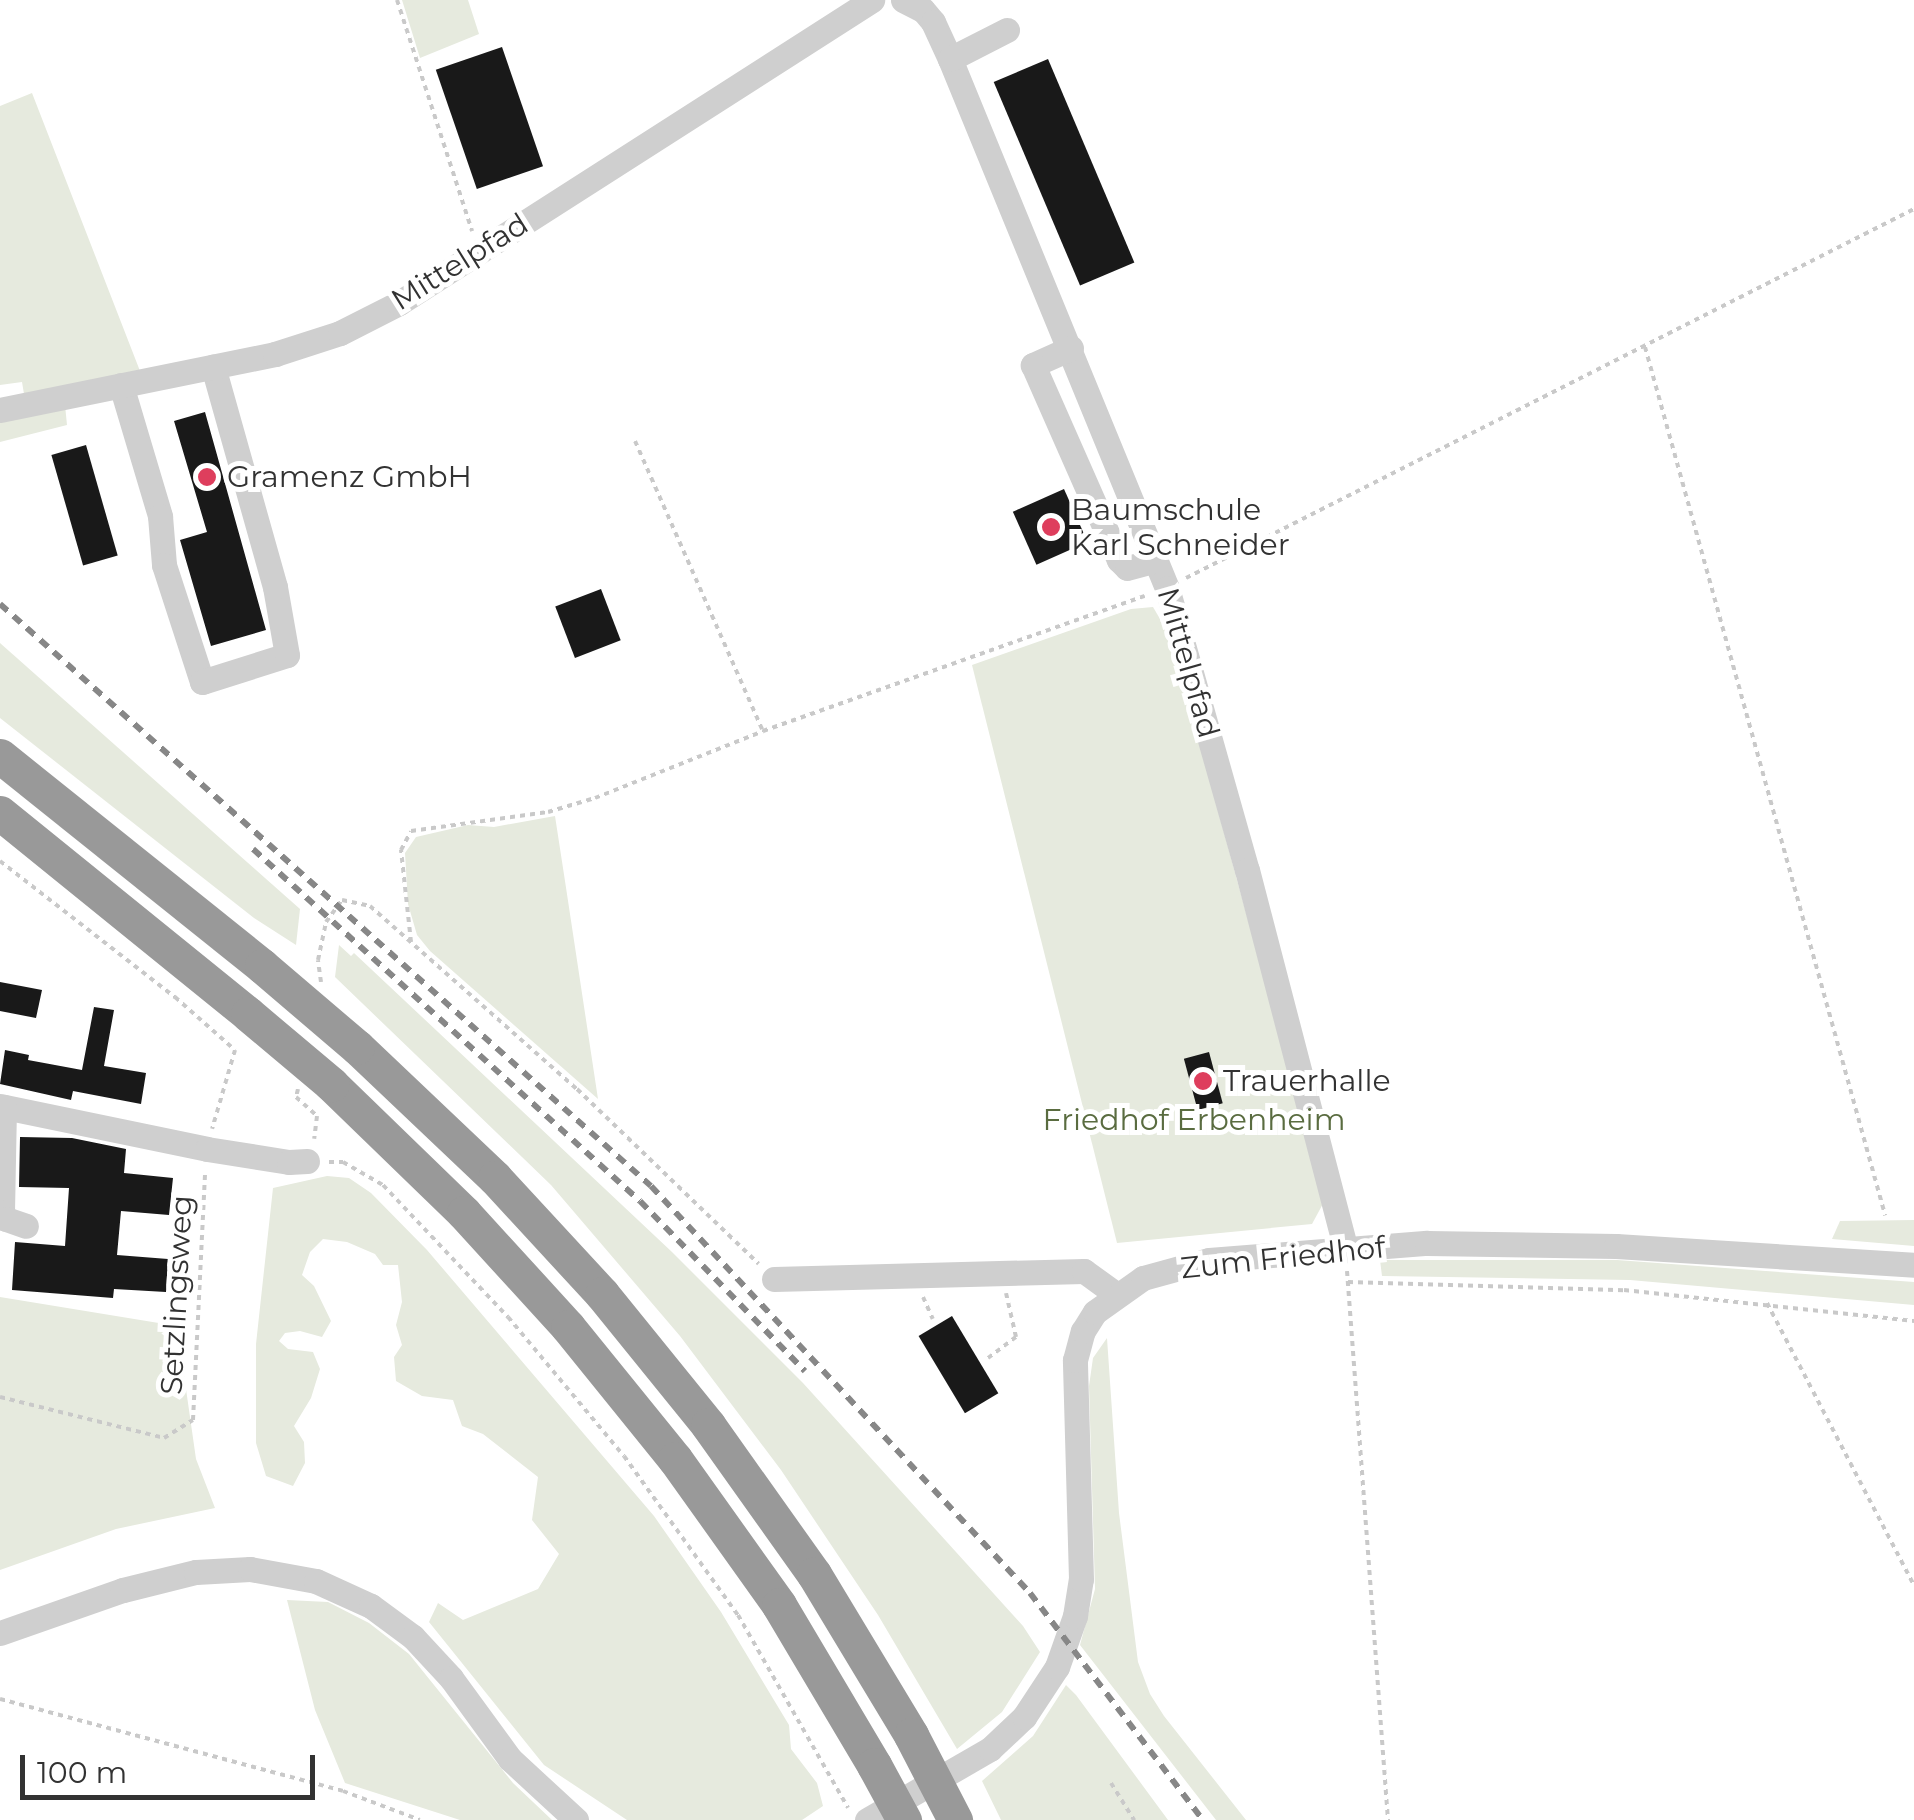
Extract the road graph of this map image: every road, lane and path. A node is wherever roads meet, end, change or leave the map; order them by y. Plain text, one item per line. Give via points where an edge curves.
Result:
1 (397, 0) edge
2 (872, 0) edge
3 (903, 0) edge
4 (1007, 30) dead end
5 (950, 59) junction
6 (1914, 209) edge
7 (478, 250) junction
8 (1645, 346) junction
9 (1070, 348) junction
10 (212, 367) junction
11 (121, 386) junction
12 (0, 410) edge
13 (635, 441) dead end
14 (1156, 560) junction
15 (1167, 588) junction
16 (763, 731) junction
17 (0, 756) edge
18 (0, 813) edge
19 (0, 861) edge
20 (411, 942) junction
21 (322, 988) dead end
22 (296, 1097) dead end
23 (324, 1100) junction
24 (2, 1107) edge
25 (207, 1149) junction
26 (298, 1162) joint
27 (1886, 1215) dead end
28 (26, 1226) dead end
29 (1346, 1250) junction
30 (1914, 1265) edge
31 (1002, 1273) junction
32 (774, 1279) joint
33 (1116, 1294) junction
34 (1767, 1303) junction
35 (1914, 1321) edge
36 (988, 1358) dead end
37 (0, 1397) edge
38 (1914, 1586) edge
39 (0, 1633) edge
40 (0, 1700) edge
41 (1110, 1782) dead end
42 (859, 1816) edge
43 (420, 1820) edge
44 (576, 1820) edge
45 (904, 1820) edge
46 (955, 1820) edge
47 (1134, 1820) edge
48 (1388, 1820) edge

1 - 7 path
2 - 7 street, Mittelpfad
3 - 5 street, Mittelpfad via 933,22
4 - 5 street
5 - 9 street, Mittelpfad
6 - 8 path
7 - 10 street, Mittelpfad via 340,333
8 - 15 path
8 - 27 path
9 - 14 street, Mittelpfad
9 - 14 street via 1033,365 1119,560 1128,568
10 - 11 street, Mittelpfad
10 - 11 street via 287,655 202,682 164,565 160,516
11 - 12 street, Mittelpfad
13 - 16 path
14 - 15 street, Mittelpfad
15 - 16 path
15 - 29 street, Mittelpfad
16 - 20 path via 595,798 491,822 411,831 401,850
17 - 46 highway, bridge via 357,1047 602,1294 708,1425 814,1574
18 - 23 highway, bridge via 248,1014
19 - 25 path via 235,1050
20 - 21 path via 370,906 342,900 326,922 318,960
20 - 32 path via 577,1088
22 - 23 path
23 - 45 highway, bridge via 464,1213 568,1326 676,1459 779,1605
24 - 25 street
24 - 28 street via 2,1212
25 - 26 street
25 - 37 path, Setzlingsweg via 193,1420 164,1438
26 - 42 path via 343,1162 383,1185 508,1317 624,1456 738,1615
29 - 30 street, Zum Friedhof via 1616,1246
29 - 33 street, Zum Friedhof via 1209,1260 1160,1272
31 - 32 street
31 - 33 street via 1084,1271
31 - 36 path via 1016,1337
33 - 42 street, Zum Friedhof via 1083,1330 1075,1360 1081,1579 1057,1667 1024,1718 990,1749
34 - 35 path
34 - 38 path
34 - 48 path via 1624,1290 1348,1282
39 - 44 street via 196,1572 250,1569 298,1576 361,1600 413,1637 518,1769
40 - 43 path via 343,1791
41 - 47 path

